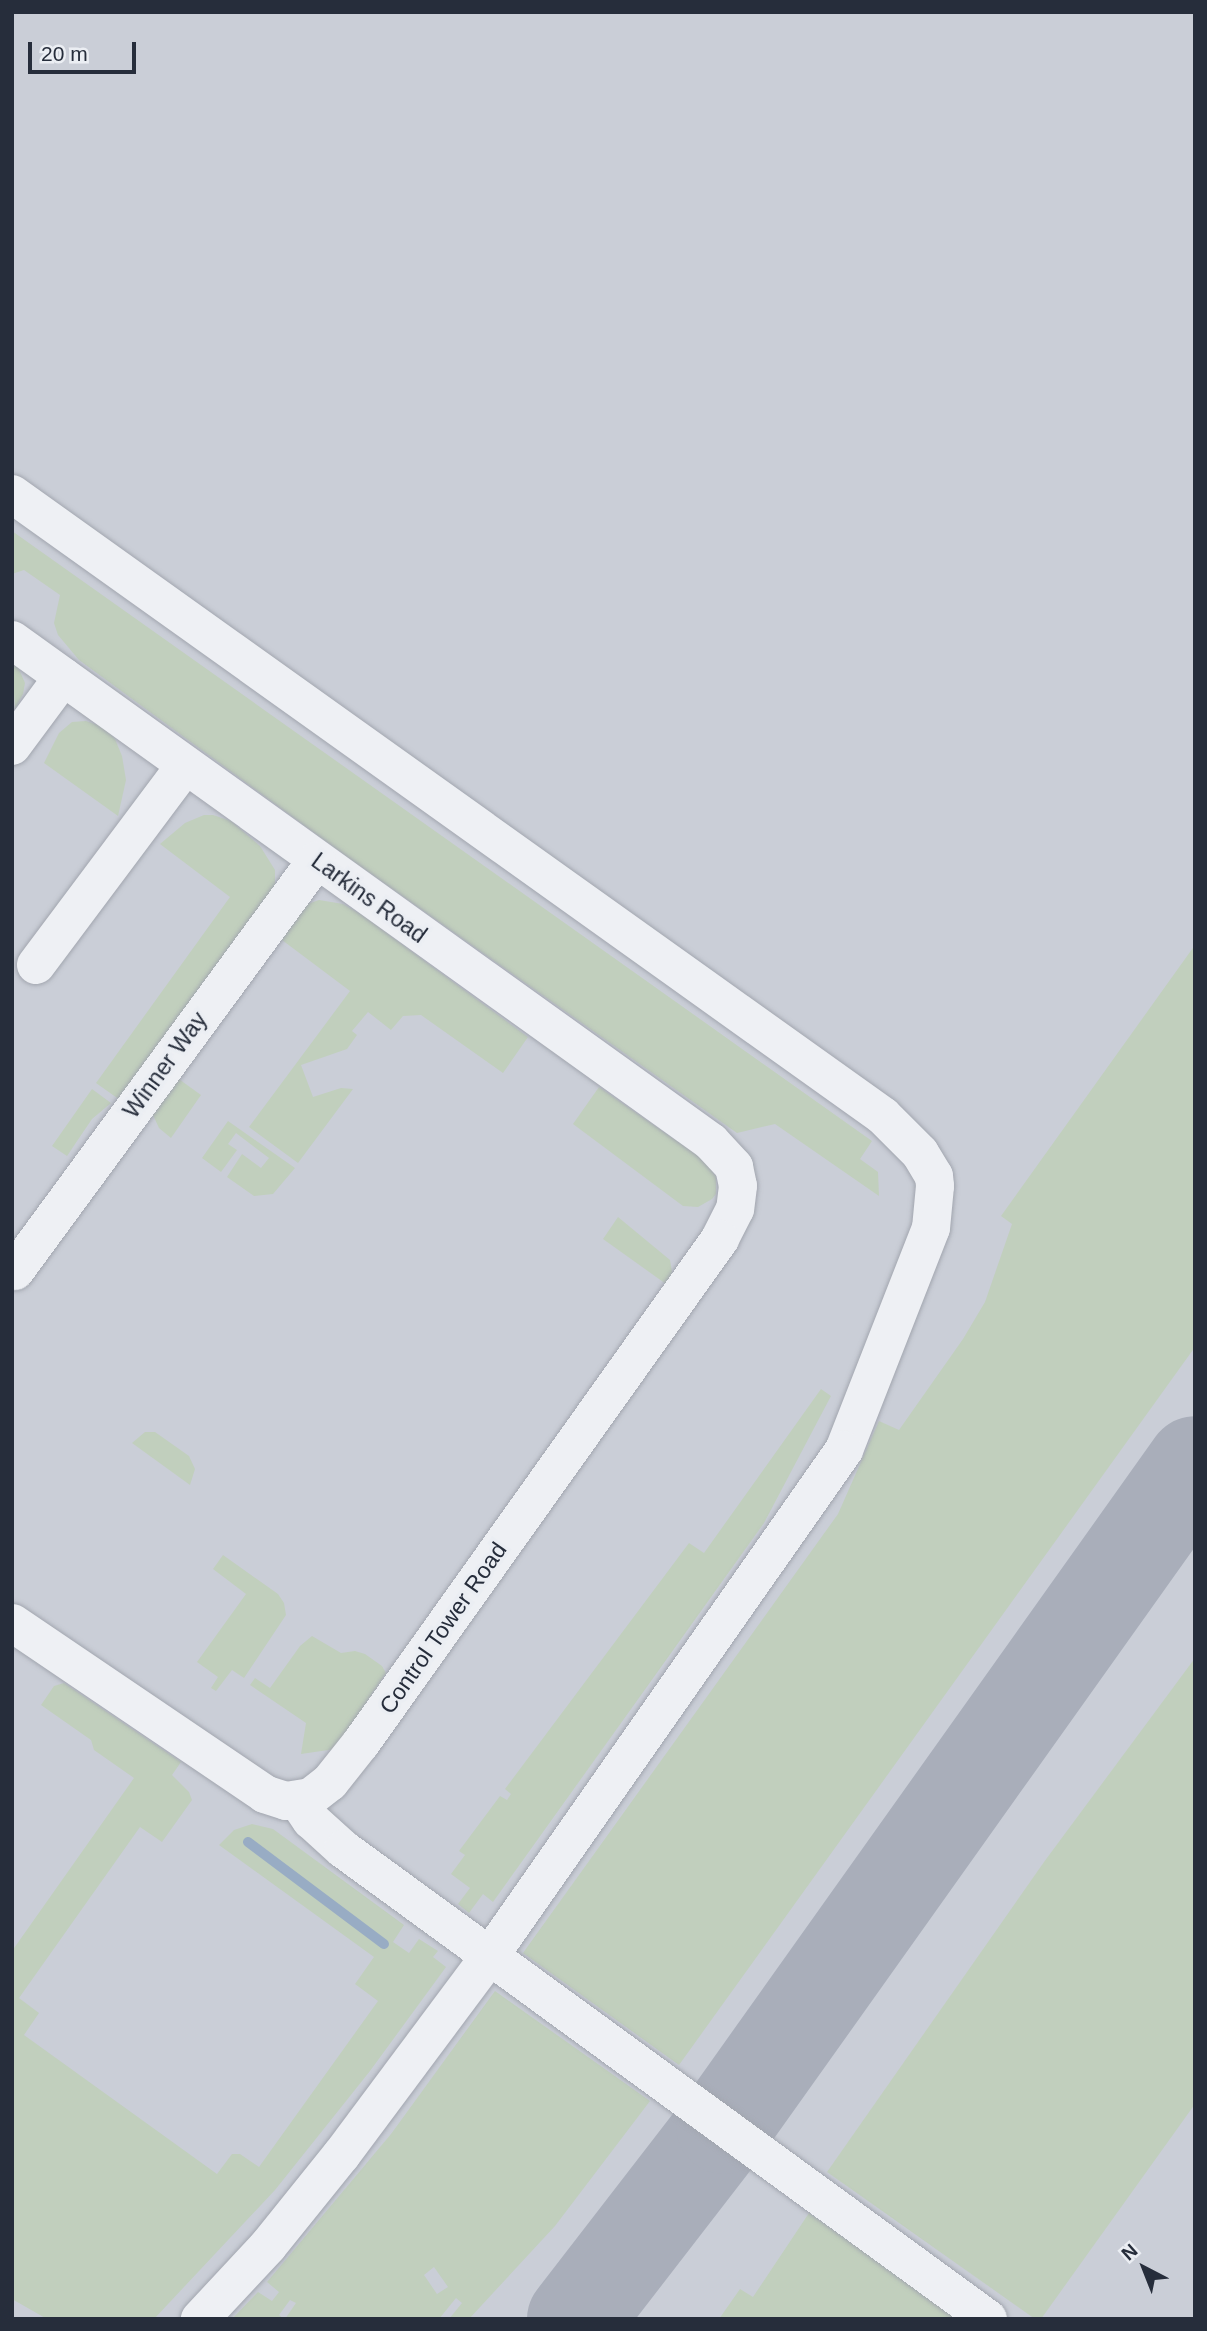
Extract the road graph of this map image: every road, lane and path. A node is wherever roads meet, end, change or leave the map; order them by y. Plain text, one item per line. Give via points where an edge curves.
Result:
1 (12, 495) edge
2 (12, 640) edge
3 (63, 677) junction
4 (12, 746) edge
5 (185, 766) junction
6 (316, 860) junction
7 (36, 965) dead end
8 (725, 1155) joint
9 (15, 1271) dead end
10 (12, 1623) edge
11 (298, 1801) junction
12 (489, 1957) junction
13 (200, 2319) edge
14 (988, 2319) edge

1 - 12 lane via 883,1116 910,1141 934,1176 931,1228 844,1450
2 - 3 lane, Larkins Road
3 - 4 lane
3 - 5 lane, Larkins Road
5 - 6 lane, Larkins Road
5 - 7 lane
6 - 8 lane, Larkins Road
6 - 9 lane, Winner Way
8 - 11 lane, Control Tower Road via 736,1176 738,1198 720,1239 361,1743 330,1782
10 - 11 lane via 265,1794 279,1801
11 - 12 lane via 311,1820 344,1849
12 - 13 lane via 342,2154 268,2246
12 - 14 lane

